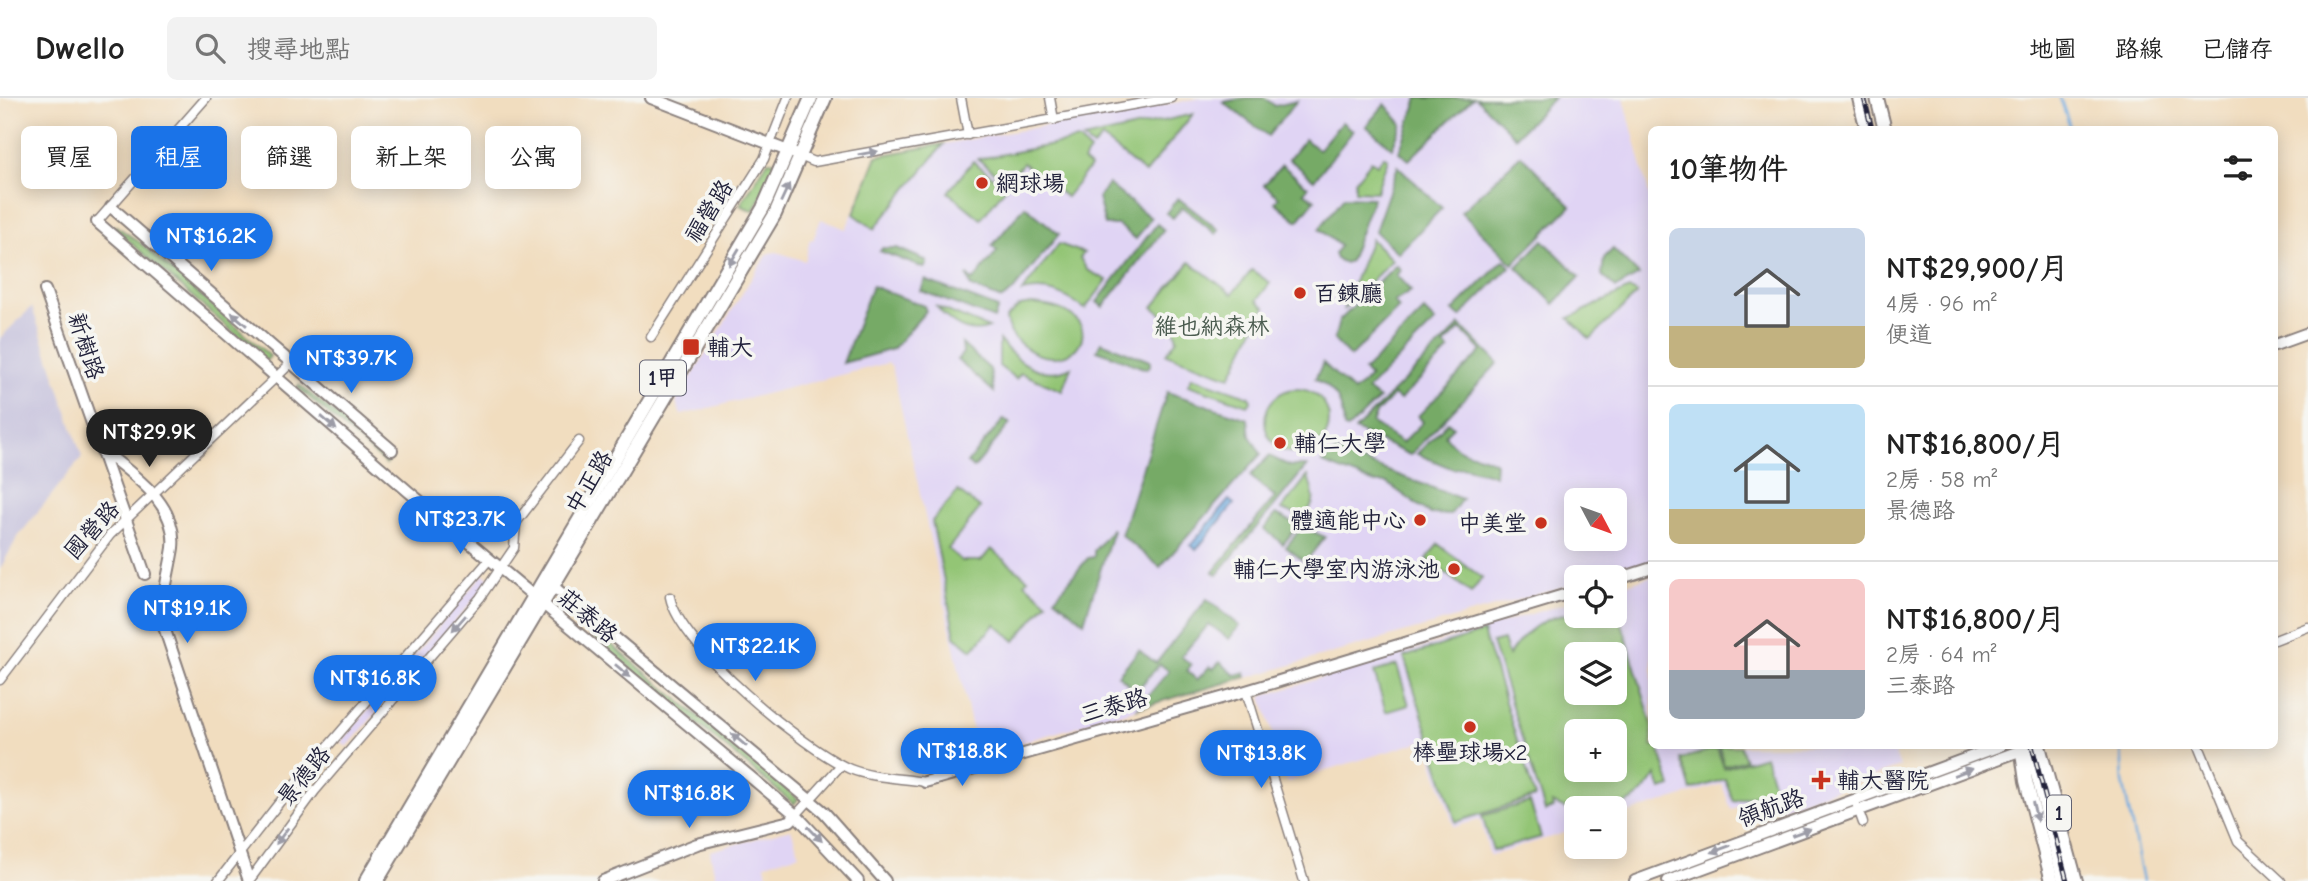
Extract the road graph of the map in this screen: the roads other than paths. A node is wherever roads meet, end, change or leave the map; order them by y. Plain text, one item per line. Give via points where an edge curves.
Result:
1 (206, 98) edge
2 (651, 98) edge
3 (788, 98) edge
4 (811, 98) edge
5 (825, 98) edge
6 (961, 98) edge
7 (1050, 98) edge
8 (1171, 98) edge
9 (1859, 98) edge
10 (1877, 98) edge
11 (1054, 120) junction
12 (1866, 126) edge
13 (1884, 126) edge
14 (968, 135) junction
15 (771, 144) junction
16 (796, 154) junction
17 (111, 207) junction
18 (755, 221) junction
19 (97, 222) joint
20 (767, 228) junction
21 (45, 290) dead end
22 (2308, 333) edge
23 (651, 337) dead end
24 (2278, 344) edge
25 (290, 364) junction
26 (277, 379) junction
27 (579, 441) dead end
28 (99, 447) junction
29 (391, 450) dead end
30 (153, 494) junction
31 (125, 520) junction
32 (489, 559) junction
33 (500, 569) junction
34 (1648, 569) edge
35 (145, 574) dead end
36 (1627, 576) edge
37 (547, 582) junction
38 (1564, 595) edge
39 (670, 597) dead end
40 (537, 600) junction
41 (2308, 627) edge
42 (2278, 639) edge
43 (0, 680) edge
44 (1245, 691) junction
45 (1993, 749) edge
46 (2018, 749) edge
47 (2024, 749) edge
48 (2025, 749) edge
49 (2040, 749) edge
50 (2200, 749) edge
51 (841, 765) junction
52 (925, 782) joint
53 (810, 800) junction
54 (1856, 805) junction
55 (796, 815) junction
56 (1863, 823) dead end
57 (240, 853) junction
58 (885, 878) edge
59 (218, 881) edge
60 (249, 881) edge
61 (366, 881) edge
62 (377, 881) edge
63 (603, 881) edge
64 (858, 881) edge
65 (1304, 881) edge
66 (1635, 881) edge
67 (1668, 881) edge
68 (2052, 881) edge
69 (2064, 881) edge
70 (2076, 881) edge
71 (2281, 881) edge

1 - 17 street
2 - 15 street
3 - 15 street, 福營路
4 - 16 main road, 中正路 / 1甲
5 - 16 main road, 中正路 / 1甲
6 - 14 street
7 - 11 street
8 - 11 street
9 - 12 main road
10 - 13 main road
11 - 14 street
16 -> 14 street via 814,162
15 - 16 street
15 - 23 street, 福營路
16 - 18 main road, 中正路 / 1甲
20 -> 16 main road, 中正路 / 1甲
17 - 19 street
25 -> 17 street
18 - 20 main road
18 -> 37 main road, 中正路 / 1甲
19 - 26 street, 莊泰路
20 - 37 main road, 中正路 / 1甲
21 - 28 street, 新樹路
22 - 24 street
25 - 26 street, 國營路
25 - 29 street
26 - 30 street, 國營路
26 -> 32 street, 莊泰路
27 - 33 street via 516,523 514,548
28 - 30 street
28 - 31 street, 新樹路
30 - 31 street, 國營路
30 - 57 street via 165,509 173,533 163,624
31 - 35 street, 新樹路
31 - 43 street, 國營路 via 87,562
32 - 33 street, 莊泰路
32 - 57 street
33 - 40 street, 莊泰路
33 -> 60 street, 景德路 via 315,792
34 - 36 street
37 - 40 main road, 中正路 / 1甲
53 -> 37 street, 莊泰路
38 - 44 street, 三泰路
39 - 51 street via 672,608 700,649 725,676
40 -> 55 street, 莊泰路
40 - 61 main road, 中正路 / 1甲
40 - 62 main road, 中正路 / 1甲
41 - 42 street
44 - 52 street, 三泰路
44 - 65 street
45 - 54 street, 領航路
54 -> 46 street, 領航路
47 -> 68 main road, 1 via 2026,780
48 - 69 main road, 1
49 - 70 main road, 1
50 - 71 street via 2238,841
51 - 52 street, 三泰路
51 - 53 street
53 - 55 street
53 - 58 street, 莊泰路
54 - 56 street
54 -> 66 street, 領航路
67 -> 54 street, 領航路
55 - 63 street via 790,821 696,844
55 -> 64 street, 莊泰路
57 - 59 street
57 - 60 street

